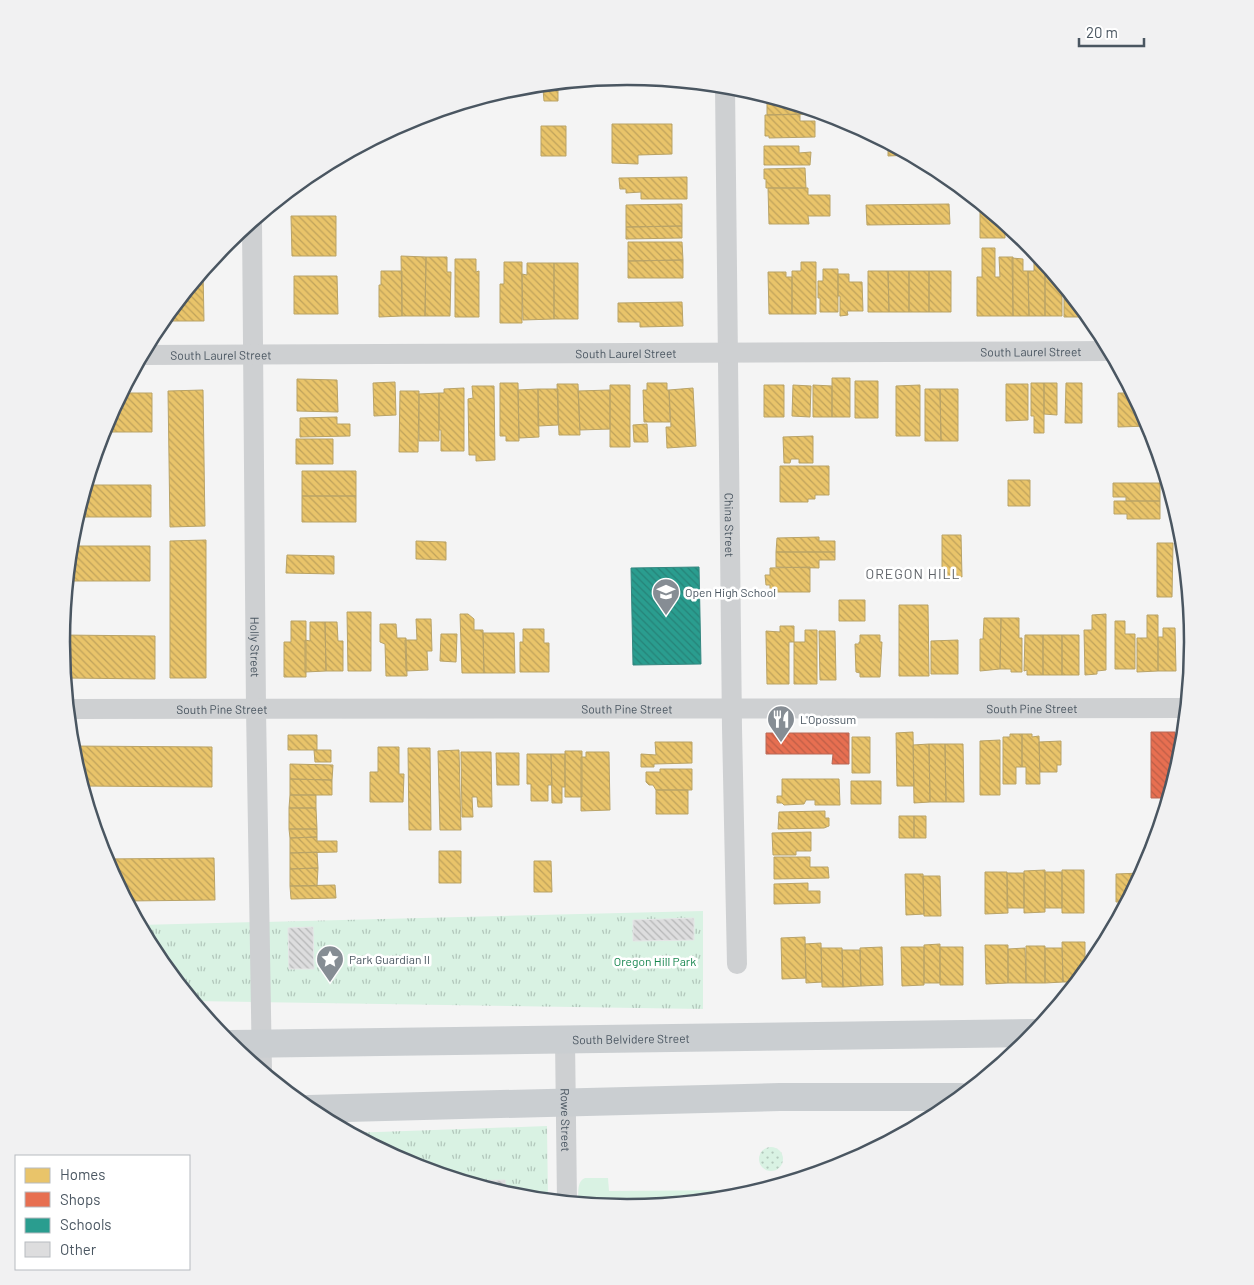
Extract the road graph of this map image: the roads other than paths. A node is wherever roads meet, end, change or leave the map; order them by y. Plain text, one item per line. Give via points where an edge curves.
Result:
1 (725, 94) edge
2 (252, 231) edge
3 (1101, 351) edge
4 (728, 352) junction
5 (252, 354) junction
6 (151, 355) edge
7 (1180, 708) edge
8 (74, 709) edge
9 (256, 709) junction
10 (732, 709) junction
11 (737, 964) dead end
12 (1024, 1033) edge
13 (565, 1039) junction
14 (262, 1043) junction
15 (241, 1044) edge
16 (262, 1063) edge
17 (948, 1097) edge
18 (566, 1103) junction
19 (322, 1109) edge
20 (567, 1196) edge

1 - 4 street, China Street
2 - 5 street, Holly Street
3 - 4 street, South Laurel Street
4 - 5 street, South Laurel Street
4 - 10 street, China Street
5 - 6 street, South Laurel Street
5 - 9 street, Holly Street
7 - 10 street, South Pine Street
8 - 9 street, South Pine Street
9 - 10 street, South Pine Street
9 - 14 street, Holly Street
10 - 11 street, China Street
12 - 13 main road, South Belvidere Street
13 - 14 main road, South Belvidere Street
13 - 18 street, Rowe Street
14 - 15 main road, South Belvidere Street
14 - 16 street, Holly Street
17 - 18 main road via 780,1097
18 - 19 main road
18 - 20 street, Rowe Street

